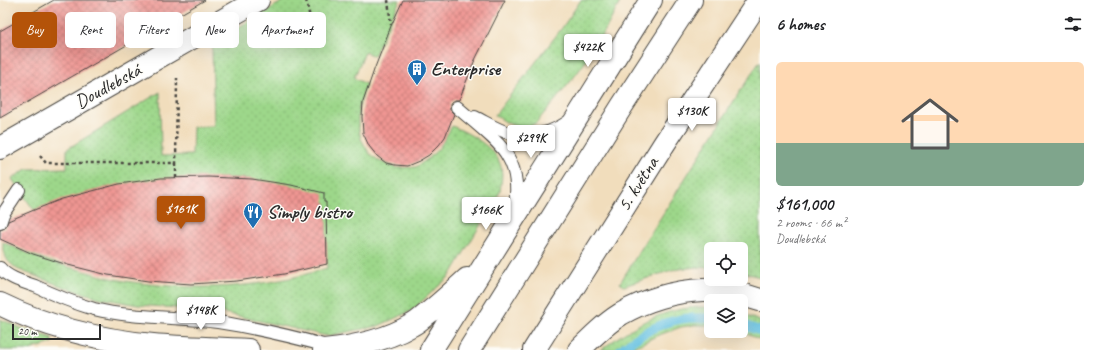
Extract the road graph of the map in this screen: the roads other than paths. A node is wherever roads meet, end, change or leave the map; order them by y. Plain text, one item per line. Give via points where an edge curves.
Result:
1 (258, 0) edge
2 (642, 0) edge
3 (651, 0) edge
4 (691, 0) edge
5 (758, 0) edge
6 (615, 57) junction
7 (579, 115) junction
8 (0, 148) edge
9 (0, 210) edge
10 (511, 222) junction
11 (0, 224) edge
12 (490, 258) junction
13 (0, 268) edge
14 (760, 300) edge
15 (0, 304) edge
16 (153, 345) junction
17 (330, 349) edge
18 (94, 350) edge
19 (248, 350) edge
20 (431, 350) edge
21 (469, 350) edge
22 (534, 350) edge
23 (579, 350) edge

1 - 8 main road, Doudlebská
2 - 6 main road
3 - 6 main road
4 - 21 main road
5 - 22 main road, 5. května
6 - 7 main road
7 - 10 main road
7 - 10 lane via 552,131 522,136 501,131 457,107 508,156 515,178 516,198
9 - 11 lane via 19,190 3,214
10 - 12 main road
12 - 17 main road via 414,325 378,340
12 - 20 main road
13 - 17 lane via 9,276 95,309 140,316 221,322 276,332
14 - 23 main road via 724,291 703,290 663,296 621,314 601,328
15 - 16 main road via 55,326 100,337
16 - 18 main road
16 - 19 main road

